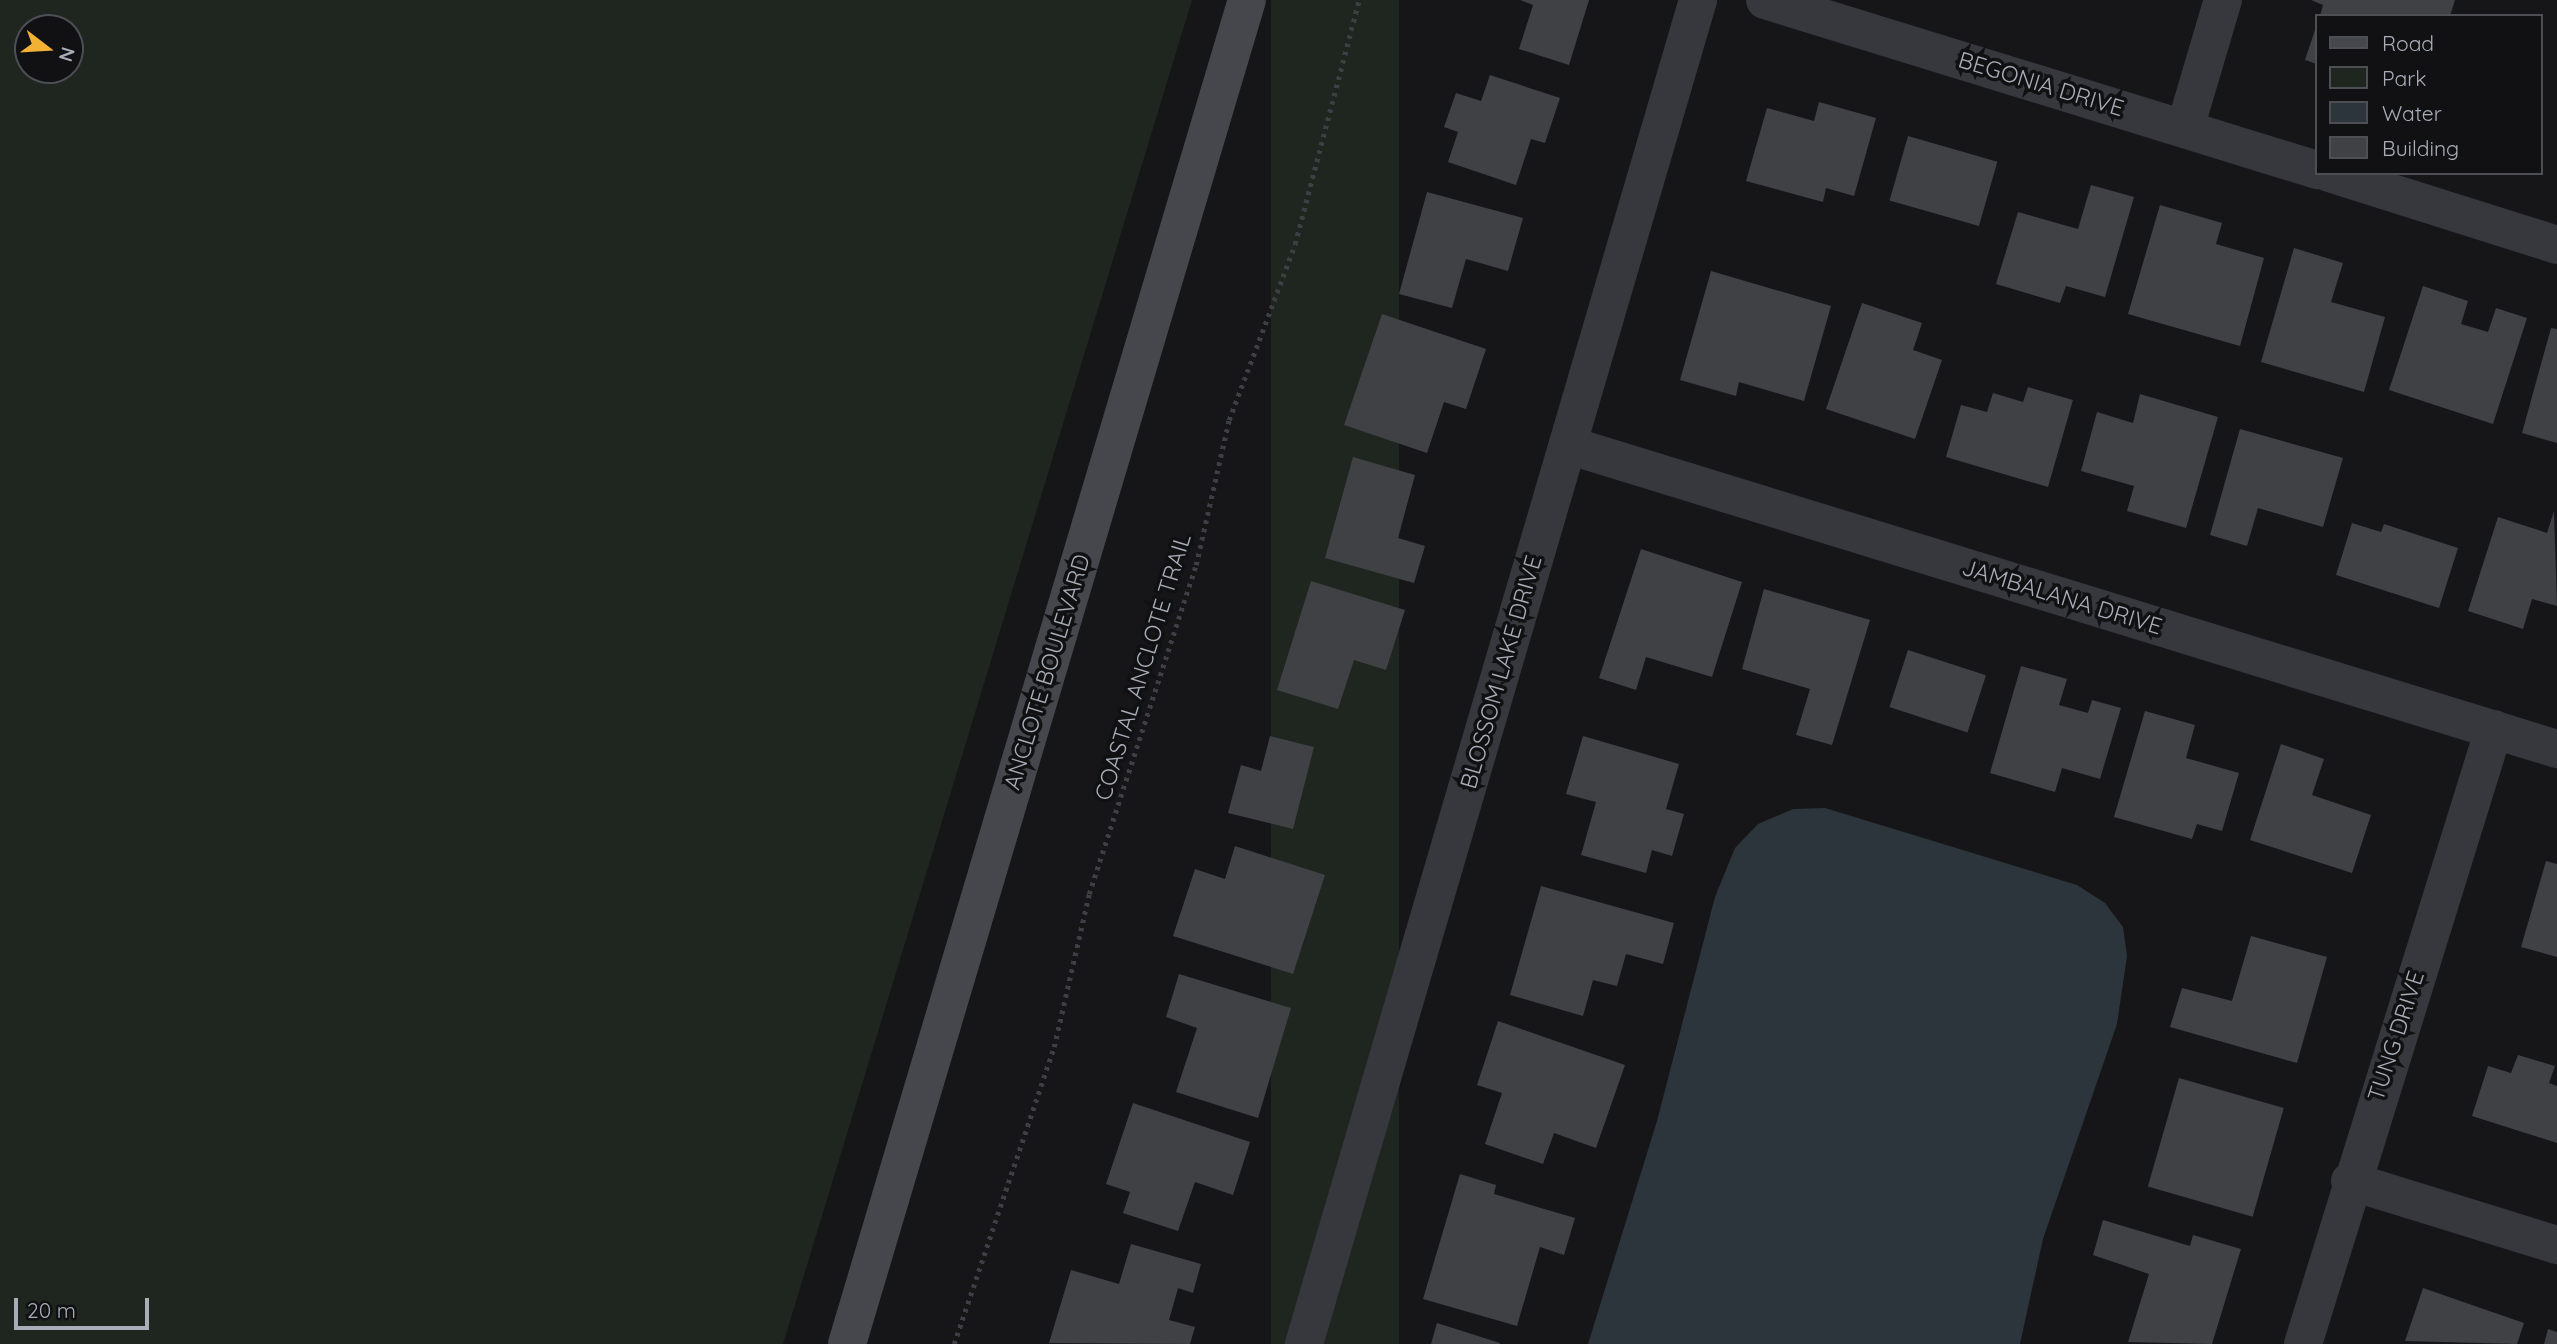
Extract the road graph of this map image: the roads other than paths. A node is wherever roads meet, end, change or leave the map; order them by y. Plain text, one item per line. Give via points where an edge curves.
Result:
1 (1247, 0) edge
2 (1698, 0) edge
3 (1765, 0) edge
4 (2223, 0) edge
5 (2185, 128) junction
6 (2316, 170) edge
7 (2335, 175) edge
8 (2557, 245) edge
9 (1568, 445) junction
10 (2494, 729) junction
11 (2557, 749) edge
12 (2350, 1181) junction
13 (2557, 1245) edge
14 (847, 1344) edge
15 (1304, 1344) edge
16 (2303, 1344) edge

1 - 14 street, ANCLOTE BOULEVARD
2 - 9 street, BLOSSOM LAKE DRIVE
3 - 5 street, BEGONIA DRIVE
4 - 5 street
5 - 6 street, BEGONIA DRIVE
7 - 8 street
9 - 10 street, JAMBALANA DRIVE
9 - 15 street, BLOSSOM LAKE DRIVE
10 - 11 street, JAMBALANA DRIVE
10 - 12 street, TUNG DRIVE
12 - 13 street
12 - 16 street, TUNG DRIVE

